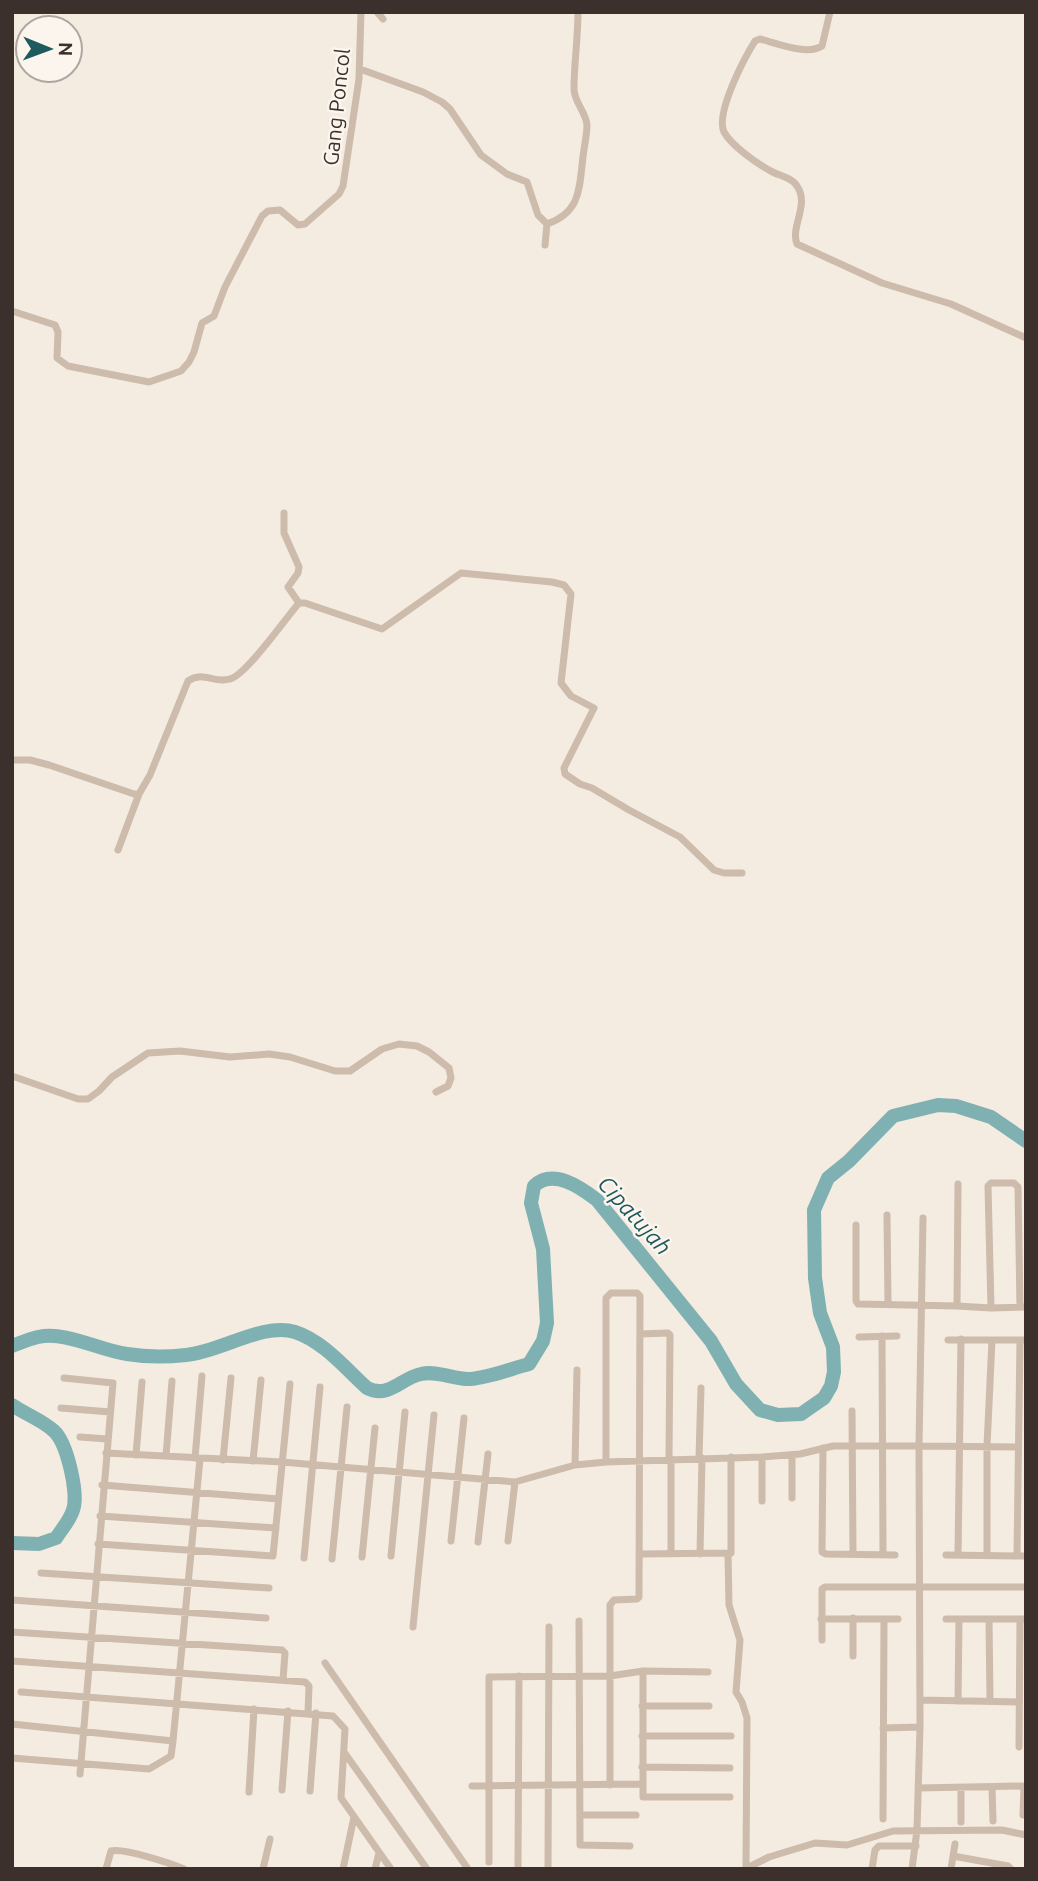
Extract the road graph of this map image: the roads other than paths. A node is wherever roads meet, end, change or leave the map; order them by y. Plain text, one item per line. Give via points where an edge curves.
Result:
1 (361, 12) edge
2 (377, 12) edge
3 (578, 12) edge
4 (830, 12) edge
5 (383, 19) dead end
6 (360, 69) junction
7 (547, 224) junction
8 (545, 245) dead end
9 (12, 312) edge
10 (1026, 338) edge
11 (284, 513) dead end
12 (299, 603) junction
13 (12, 760) edge
14 (139, 794) junction
15 (118, 850) dead end
16 (743, 873) dead end
17 (12, 1076) edge
18 (436, 1092) dead end
19 (958, 1184) dead end
20 (887, 1215) dead end
21 (923, 1218) dead end
22 (856, 1225) dead end
23 (888, 1304) junction
24 (921, 1305) junction
25 (957, 1306) junction
26 (1023, 1307) edge
27 (991, 1308) junction
28 (640, 1334) junction
29 (882, 1336) junction
30 (897, 1336) dead end
31 (859, 1337) dead end
32 (961, 1339) junction
33 (948, 1340) dead end
34 (992, 1340) junction
35 (1023, 1340) edge
36 (577, 1370) dead end
37 (202, 1376) dead end
38 (64, 1378) dead end
39 (231, 1378) dead end
40 (261, 1380) dead end
41 (172, 1381) dead end
42 (142, 1382) dead end
43 (290, 1384) dead end
44 (320, 1387) dead end
45 (701, 1388) dead end
46 (347, 1407) dead end
47 (61, 1408) dead end
48 (852, 1410) dead end
49 (110, 1412) junction
50 (405, 1412) dead end
51 (434, 1415) dead end
52 (464, 1418) dead end
53 (1022, 1427) edge
54 (375, 1428) dead end
55 (80, 1437) dead end
56 (107, 1439) junction
57 (852, 1446) junction
58 (884, 1446) junction
59 (919, 1446) junction
60 (958, 1446) junction
61 (987, 1446) junction
62 (1018, 1447) junction
63 (823, 1448) junction
64 (106, 1453) junction
65 (488, 1454) dead end
66 (136, 1455) junction
67 (792, 1455) junction
68 (166, 1456) junction
69 (762, 1457) junction
70 (198, 1458) junction
71 (701, 1458) junction
72 (731, 1458) junction
73 (670, 1459) junction
74 (223, 1460) junction
75 (253, 1461) junction
76 (640, 1461) junction
77 (282, 1462) junction
78 (606, 1462) junction
79 (312, 1465) junction
80 (575, 1465) junction
81 (1022, 1466) edge
82 (341, 1467) junction
83 (371, 1470) junction
84 (399, 1472) junction
85 (428, 1474) junction
86 (458, 1477) junction
87 (485, 1479) junction
88 (515, 1482) junction
89 (102, 1485) junction
90 (197, 1492) junction
91 (792, 1498) dead end
92 (278, 1499) junction
93 (762, 1501) dead end
94 (100, 1516) junction
95 (194, 1522) junction
96 (276, 1528) junction
97 (451, 1541) dead end
98 (508, 1541) dead end
99 (478, 1542) dead end
100 (98, 1544) junction
101 (191, 1552) junction
102 (639, 1554) junction
103 (671, 1554) junction
104 (700, 1554) junction
105 (728, 1554) junction
106 (853, 1554) junction
107 (883, 1555) junction
108 (895, 1555) dead end
109 (946, 1555) dead end
110 (958, 1555) junction
111 (987, 1555) junction
112 (1021, 1555) edge
113 (391, 1556) dead end
114 (362, 1557) dead end
115 (304, 1558) dead end
116 (332, 1559) dead end
117 (41, 1573) dead end
118 (95, 1576) junction
119 (189, 1583) junction
120 (919, 1587) junction
121 (1026, 1587) edge
122 (269, 1588) dead end
123 (12, 1600) edge
124 (93, 1605) junction
125 (186, 1612) junction
126 (267, 1618) dead end
127 (853, 1618) junction
128 (821, 1619) junction
129 (884, 1619) junction
130 (898, 1619) dead end
131 (946, 1619) dead end
132 (959, 1619) junction
133 (989, 1619) junction
134 (1023, 1619) edge
135 (579, 1621) dead end
136 (413, 1627) dead end
137 (549, 1628) dead end
138 (12, 1632) edge
139 (91, 1636) junction
140 (822, 1640) dead end
141 (183, 1642) junction
142 (853, 1656) dead end
143 (12, 1661) edge
144 (325, 1663) dead end
145 (88, 1667) junction
146 (643, 1671) junction
147 (708, 1672) dead end
148 (180, 1673) junction
149 (519, 1676) junction
150 (549, 1676) junction
151 (579, 1676) junction
152 (610, 1676) junction
153 (283, 1679) junction
154 (21, 1692) dead end
155 (86, 1696) junction
156 (920, 1700) junction
157 (958, 1701) junction
158 (989, 1701) junction
159 (1019, 1702) junction
160 (177, 1703) junction
161 (642, 1706) junction
162 (709, 1706) dead end
163 (254, 1709) junction
164 (288, 1711) junction
165 (312, 1713) junction
166 (1023, 1722) edge
167 (12, 1724) edge
168 (920, 1727) junction
169 (883, 1728) junction
170 (84, 1731) junction
171 (731, 1736) dead end
172 (642, 1737) junction
173 (173, 1741) junction
174 (1019, 1746) dead end
175 (343, 1752) junction
176 (12, 1758) edge
177 (81, 1763) junction
178 (642, 1767) junction
179 (730, 1768) dead end
180 (80, 1774) dead end
181 (642, 1784) junction
182 (518, 1785) junction
183 (548, 1785) junction
184 (579, 1785) junction
185 (610, 1785) junction
186 (472, 1786) dead end
187 (489, 1786) junction
188 (961, 1787) junction
189 (992, 1787) junction
190 (918, 1788) junction
191 (282, 1790) dead end
192 (310, 1791) dead end
193 (249, 1792) dead end
194 (730, 1797) dead end
195 (580, 1815) junction
196 (636, 1815) dead end
197 (1023, 1815) dead end
198 (354, 1817) junction
199 (883, 1819) dead end
200 (993, 1821) dead end
201 (961, 1822) dead end
202 (917, 1830) junction
203 (1026, 1835) edge
204 (270, 1839) dead end
205 (954, 1844) dead end
206 (631, 1846) dead end
207 (916, 1846) junction
208 (379, 1853) junction
209 (953, 1856) junction
210 (489, 1862) dead end
211 (983, 1865) edge
212 (518, 1866) dead end
213 (746, 1868) edge
214 (106, 1869) edge
215 (184, 1869) edge
216 (263, 1869) edge
217 (343, 1869) edge
218 (375, 1869) edge
219 (391, 1869) edge
220 (427, 1869) edge
221 (468, 1869) edge
222 (548, 1869) edge
223 (872, 1869) edge
224 (912, 1869) edge
225 (951, 1869) edge
226 (1011, 1869) edge

1 - 6 street, Gang Poncol
2 - 5 street
3 - 7 street via 573,92 587,123 579,186 568,213
4 - 10 street via 818,49 755,41 722,112 723,131 743,152 795,182 802,206 797,244 882,283 951,304
6 - 7 street via 435,97 447,106 481,155 530,185 537,213
6 - 9 street, Gang Poncol via 341,192 303,225 280,209 265,212 214,316 199,328 194,352 181,371 149,382 60,362 55,325
7 - 8 street
11 - 12 street via 284,533 299,567 288,587
12 - 14 street via 242,672 227,680 197,676 188,681
12 - 16 street via 382,629 461,573 564,585 571,594 561,683 571,696 594,708 565,774 680,837 714,870
13 - 14 street via 30,760
14 - 15 street
17 - 18 street via 88,1099 148,1053 269,1054 350,1071 382,1049 399,1044 417,1046 449,1068 448,1086
19 - 25 street
20 - 23 street
21 - 24 street
22 - 23 street via 857,1303
23 - 24 street
24 - 25 street
24 - 59 street
25 - 27 street
26 - 27 street
26 - 27 street via 1018,1187 991,1183
28 - 73 street via 670,1335
28 - 76 street
28 - 78 street via 638,1294 608,1294
29 - 30 street
29 - 31 street
29 - 58 street
32 - 33 street
32 - 34 street
32 - 60 street
34 - 35 street
34 - 61 street
35 - 53 street
36 - 80 street
37 - 70 street
38 - 49 street via 113,1383
39 - 74 street
40 - 75 street
41 - 68 street
42 - 66 street
43 - 77 street
44 - 79 street
45 - 71 street
46 - 82 street
47 - 49 street
48 - 57 street
49 - 56 street
50 - 84 street
51 - 85 street
52 - 86 street
53 - 62 street
54 - 83 street
55 - 56 street
56 - 64 street
57 - 58 street
57 - 63 street
57 - 106 street
58 - 59 street
58 - 107 street
59 - 60 street
59 - 120 street
60 - 61 street
60 - 110 street
61 - 62 street
61 - 111 street
62 - 81 street
63 - 67 street
63 - 106 street via 821,1550
64 - 66 street
64 - 89 street
65 - 87 street
66 - 68 street
67 - 69 street
67 - 91 street
68 - 70 street
69 - 72 street
69 - 93 street
70 - 74 street
70 - 90 street
71 - 72 street
71 - 73 street
71 - 104 street
72 - 105 street
73 - 76 street
73 - 103 street
74 - 75 street
75 - 77 street
76 - 78 street
76 - 102 street
77 - 79 street
77 - 92 street
78 - 80 street
79 - 82 street
79 - 115 street
80 - 88 street
81 - 112 street
82 - 83 street
82 - 116 street
83 - 84 street
83 - 114 street
84 - 85 street
84 - 113 street
85 - 86 street
85 - 136 street
86 - 87 street
86 - 97 street
87 - 88 street
87 - 99 street
88 - 98 street
89 - 90 street
89 - 94 street
90 - 92 street
90 - 95 street
92 - 96 street
94 - 95 street
94 - 100 street
95 - 96 street
95 - 101 street
96 - 101 street via 272,1556
100 - 101 street
100 - 118 street
101 - 119 street
102 - 103 street
102 - 152 street via 639,1598 610,1603
103 - 104 street
104 - 105 street
105 - 213 street via 729,1605 740,1640 737,1692 747,1718
106 - 107 street
107 - 108 street
109 - 110 street
110 - 111 street
111 - 112 street
117 - 118 street
118 - 119 street
118 - 124 street
119 - 122 street
119 - 125 street
120 - 121 street
120 - 128 street via 825,1587
120 - 156 street
123 - 124 street
124 - 125 street
124 - 139 street
125 - 126 street
125 - 141 street
127 - 128 street
127 - 129 street
127 - 142 street
128 - 140 street
129 - 130 street
129 - 169 street
131 - 132 street
132 - 133 street
132 - 157 street
133 - 134 street
133 - 158 street
134 - 159 street
135 - 151 street
137 - 150 street
138 - 139 street
139 - 141 street
139 - 145 street
141 - 148 street
141 - 153 street via 282,1650
143 - 145 street
144 - 221 street
145 - 148 street
145 - 155 street
146 - 147 street
146 - 152 street
146 - 161 street
148 - 153 street
148 - 160 street
149 - 150 street
149 - 182 street
149 - 187 street via 489,1678
150 - 151 street
150 - 183 street
151 - 152 street
151 - 184 street
152 - 185 street
153 - 165 street via 308,1684
154 - 155 street
155 - 160 street
155 - 170 street
156 - 157 street
156 - 168 street
157 - 158 street
158 - 159 street
159 - 166 street
160 - 163 street
160 - 173 street
161 - 162 street
161 - 172 street
163 - 164 street
163 - 193 street
164 - 165 street
164 - 191 street
165 - 175 street via 333,1716 343,1726
165 - 192 street
166 - 174 street
167 - 170 street
168 - 169 street
168 - 190 street
169 - 199 street
170 - 173 street
170 - 177 street
171 - 172 street
172 - 178 street
173 - 177 street via 171,1756 149,1769
175 - 198 street via 340,1797
175 - 220 street
176 - 177 street
177 - 180 street
178 - 179 street
178 - 181 street
181 - 185 street
181 - 194 street via 645,1798
182 - 183 street
182 - 187 street
182 - 212 street
183 - 184 street
183 - 222 street
184 - 185 street
184 - 195 street
186 - 187 street
187 - 210 street
188 - 189 street
188 - 190 street
188 - 201 street
189 - 197 street via 1024,1786
189 - 200 street
190 - 202 street
195 - 196 street
195 - 206 street via 581,1846
198 - 208 street
198 - 217 street
202 - 203 street via 1002,1830
202 - 207 street
202 - 213 street via 893,1831 847,1845 815,1843
204 - 216 street
205 - 209 street
207 - 223 street via 879,1846
207 - 224 street
208 - 218 street
208 - 219 street
209 - 211 street
209 - 225 street
211 - 226 street
214 - 215 street via 115,1850

